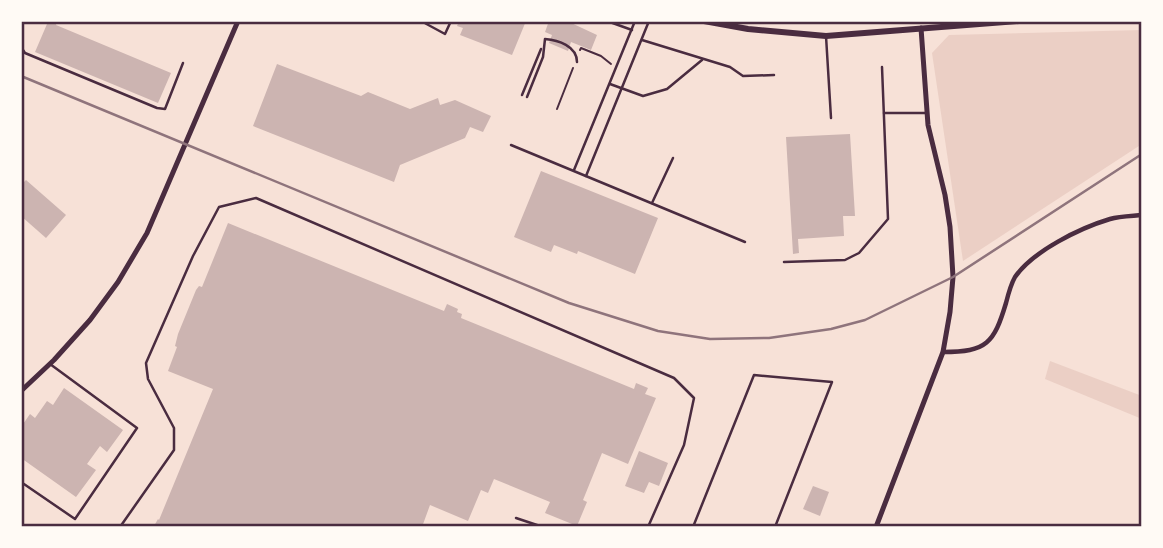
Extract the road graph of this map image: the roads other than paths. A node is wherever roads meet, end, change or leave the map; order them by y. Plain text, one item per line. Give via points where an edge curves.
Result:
1 (238, 21) edge
2 (421, 21) edge
3 (451, 21) edge
4 (607, 21) edge
5 (635, 21) edge
6 (649, 21) edge
7 (704, 21) edge
8 (1019, 21) edge
9 (921, 28) junction
10 (632, 30) junction
11 (826, 36) junction
12 (642, 40) junction
13 (542, 45) junction
14 (21, 47) edge
15 (703, 59) junction
16 (577, 60) road end
17 (183, 62) dead end
18 (882, 67) dead end
19 (774, 75) dead end
20 (610, 84) junction
21 (622, 89) junction
22 (522, 94) dead end
23 (527, 97) dead end
24 (884, 113) junction
25 (926, 113) junction
26 (831, 118) dead end
27 (511, 145) dead end
28 (673, 158) dead end
29 (573, 171) junction
30 (586, 176) junction
31 (652, 203) junction
32 (1142, 215) edge
33 (745, 242) dead end
34 (784, 262) dead end
35 (943, 352) junction
36 (50, 364) junction
37 (21, 391) edge
38 (21, 482) edge
39 (516, 518) dead end
40 (120, 527) edge
41 (543, 527) edge
42 (648, 527) edge
43 (693, 527) edge
44 (775, 527) edge
45 (876, 527) edge

1 - 36 street via 147,233 90,320
2 - 3 lane via 445,34
4 - 10 lane
5 - 10 lane
6 - 12 lane
7 - 11 main road
8 - 9 main road
9 - 11 main road
9 - 25 street
10 - 20 lane
11 - 26 lane
12 - 15 lane
12 - 21 lane
13 - 16 lane via 547,38 573,50
13 - 22 lane
13 - 23 lane via 543,57
14 - 17 lane via 165,109
15 - 19 lane via 743,76
15 - 21 lane via 667,89 643,96
18 - 24 lane
20 - 21 lane
20 - 29 lane
21 - 30 lane
24 - 25 lane
24 - 34 lane via 888,219 859,253 845,260
25 - 35 street via 945,195 952,265
27 - 29 lane
28 - 31 lane
29 - 30 lane
30 - 31 lane
31 - 33 lane
32 - 35 street via 1083,228 1030,260 1014,279 998,330 989,341 970,352
35 - 45 street
36 - 37 street
36 - 38 lane via 137,428 75,519
39 - 41 lane
40 - 42 lane via 174,450 174,428 148,379 146,363 219,207 256,198 674,377 694,398 684,445
43 - 44 lane via 754,374 832,382

